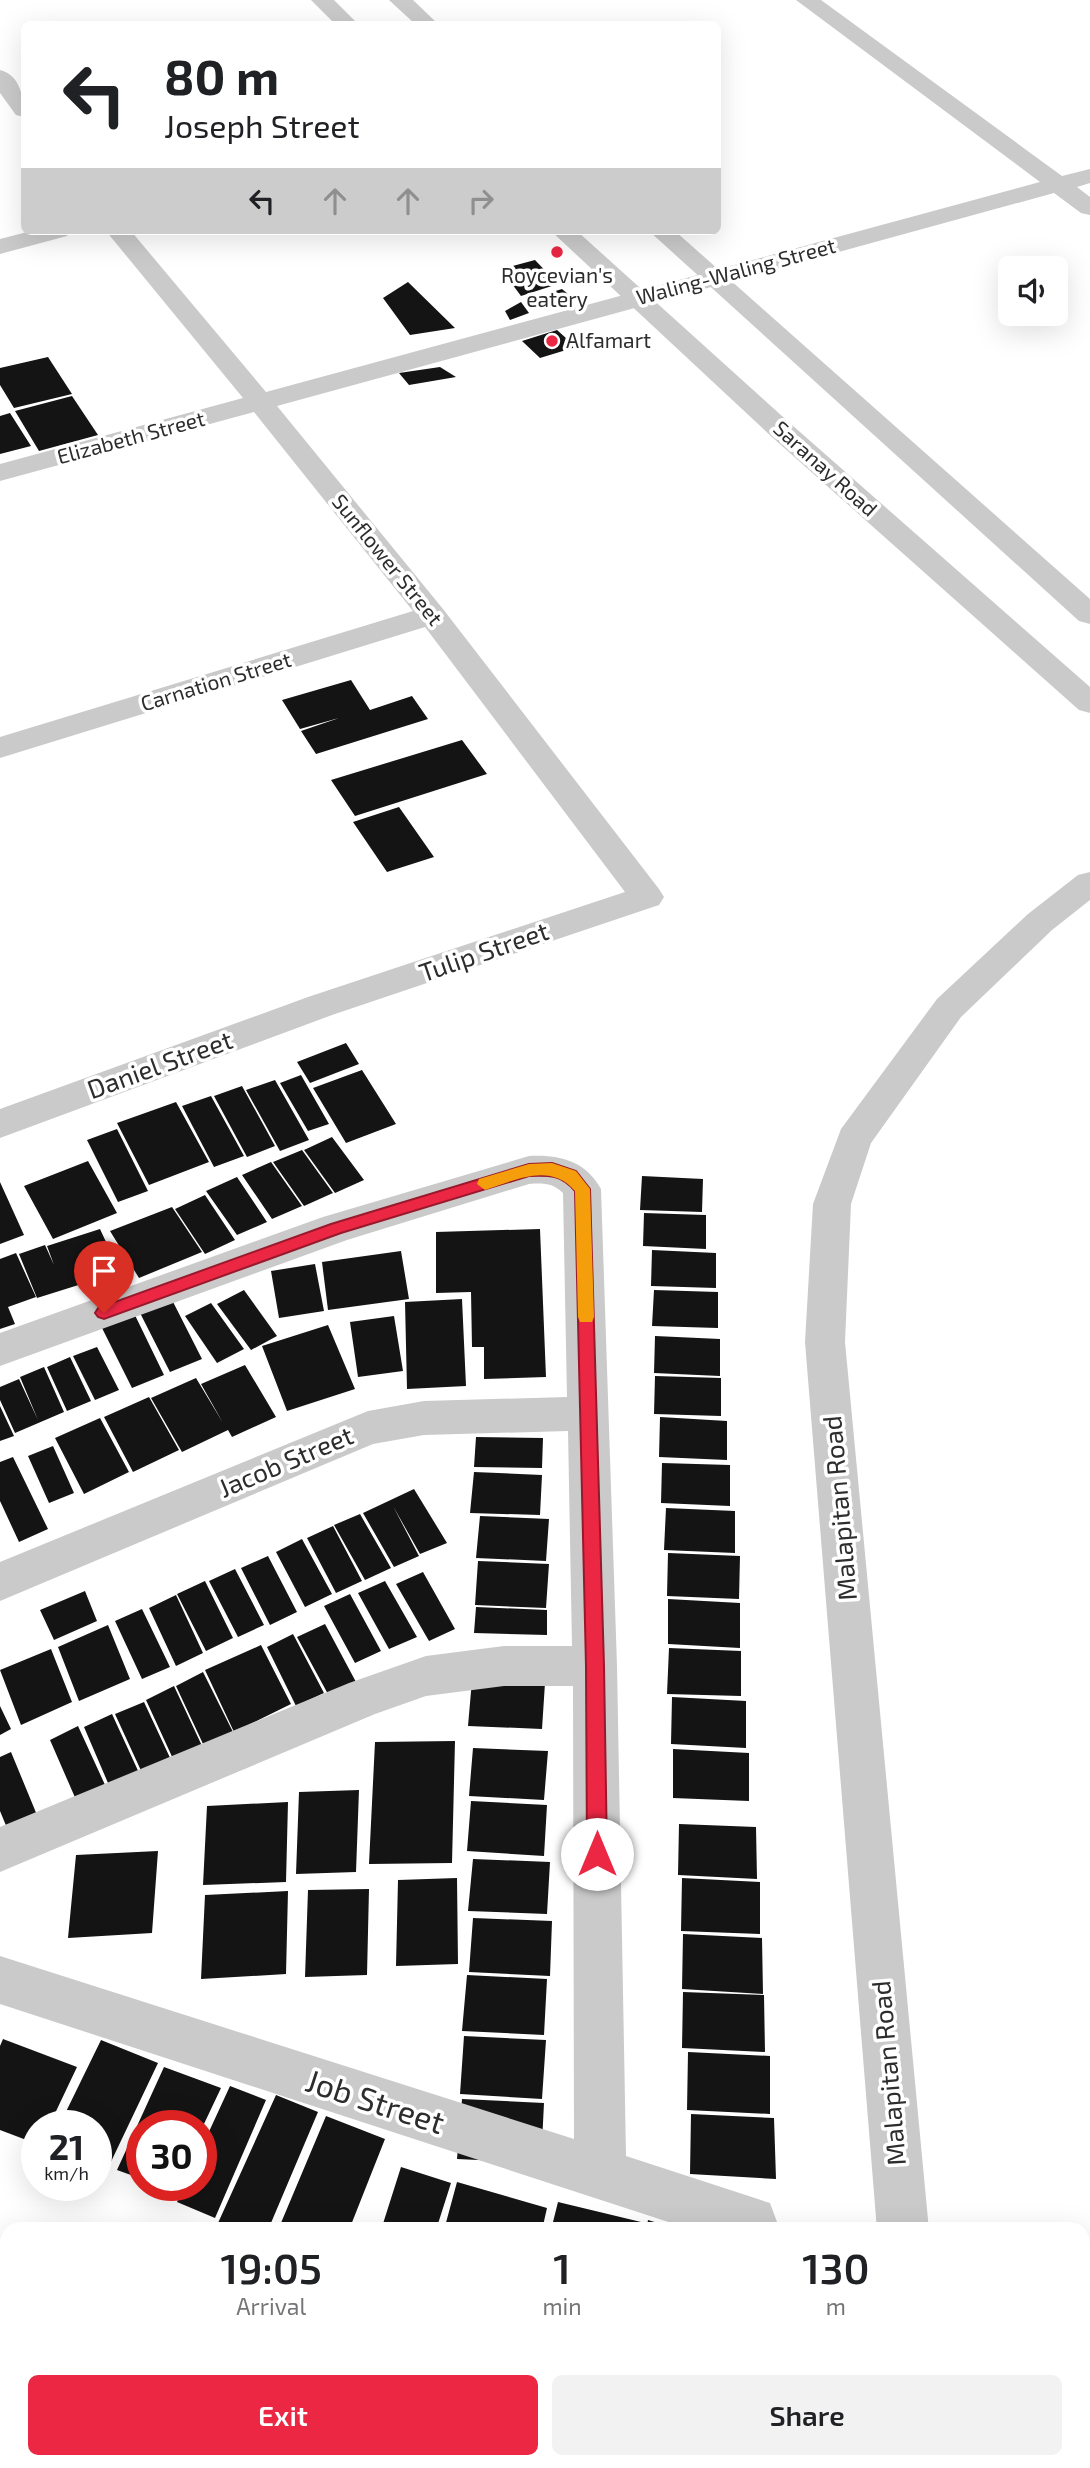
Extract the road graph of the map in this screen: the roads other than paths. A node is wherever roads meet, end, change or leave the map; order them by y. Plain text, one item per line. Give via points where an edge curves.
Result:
1 (322, 0) edge
2 (400, 0) edge
3 (807, 0) edge
4 (343, 21) edge
5 (424, 21) edge
6 (0, 77) edge
7 (21, 106) edge
8 (1090, 176) edge
9 (1059, 184) junction
10 (1090, 208) edge
11 (44, 235) edge
12 (121, 235) edge
13 (567, 235) edge
14 (665, 235) edge
15 (0, 247) edge
16 (713, 278) junction
17 (635, 300) junction
18 (261, 403) junction
19 (0, 473) edge
20 (432, 615) junction
21 (1090, 615) edge
22 (1090, 704) edge
23 (0, 748) edge
24 (1090, 883) edge
25 (647, 897) joint
26 (320, 1006) joint
27 (0, 1124) edge
28 (0, 1350) edge
29 (588, 1413) junction
30 (0, 1582) edge
31 (595, 1666) junction
32 (0, 1850) edge
33 (0, 1980) edge
34 (600, 2175) junction
35 (751, 2222) dead end
36 (902, 2222) edge

1 - 4 street
2 - 5 street
3 - 9 street
6 - 7 street
8 - 9 street, Waling-Waling Street
9 - 10 street
9 - 16 street, Waling-Waling Street
11 - 15 street
12 - 18 street, Sunflower Street
13 - 17 street, Saranay Road
14 - 16 street
16 - 17 street, Waling-Waling Street
16 - 21 street
17 - 18 street, Waling-Waling Street
17 - 22 street, Saranay Road
18 - 19 street, Elizabeth Street
18 - 20 street, Sunflower Street
20 - 23 street, Carnation Street
20 - 25 street, Sunflower Street
24 - 36 street, Malapitan Road via 1040,922 949,1008 854,1139 832,1204 825,1342
25 - 26 street, Tulip Street
26 - 27 street, Daniel Street
28 - 29 street via 337,1228 529,1170 552,1168 570,1175 582,1189
29 - 30 street, Jacob Street via 424,1418 368,1428
29 - 31 street
31 - 32 street via 504,1666 426,1676 365,1697
31 - 34 street
33 - 34 street, Job Street
34 - 35 street, Job Street

